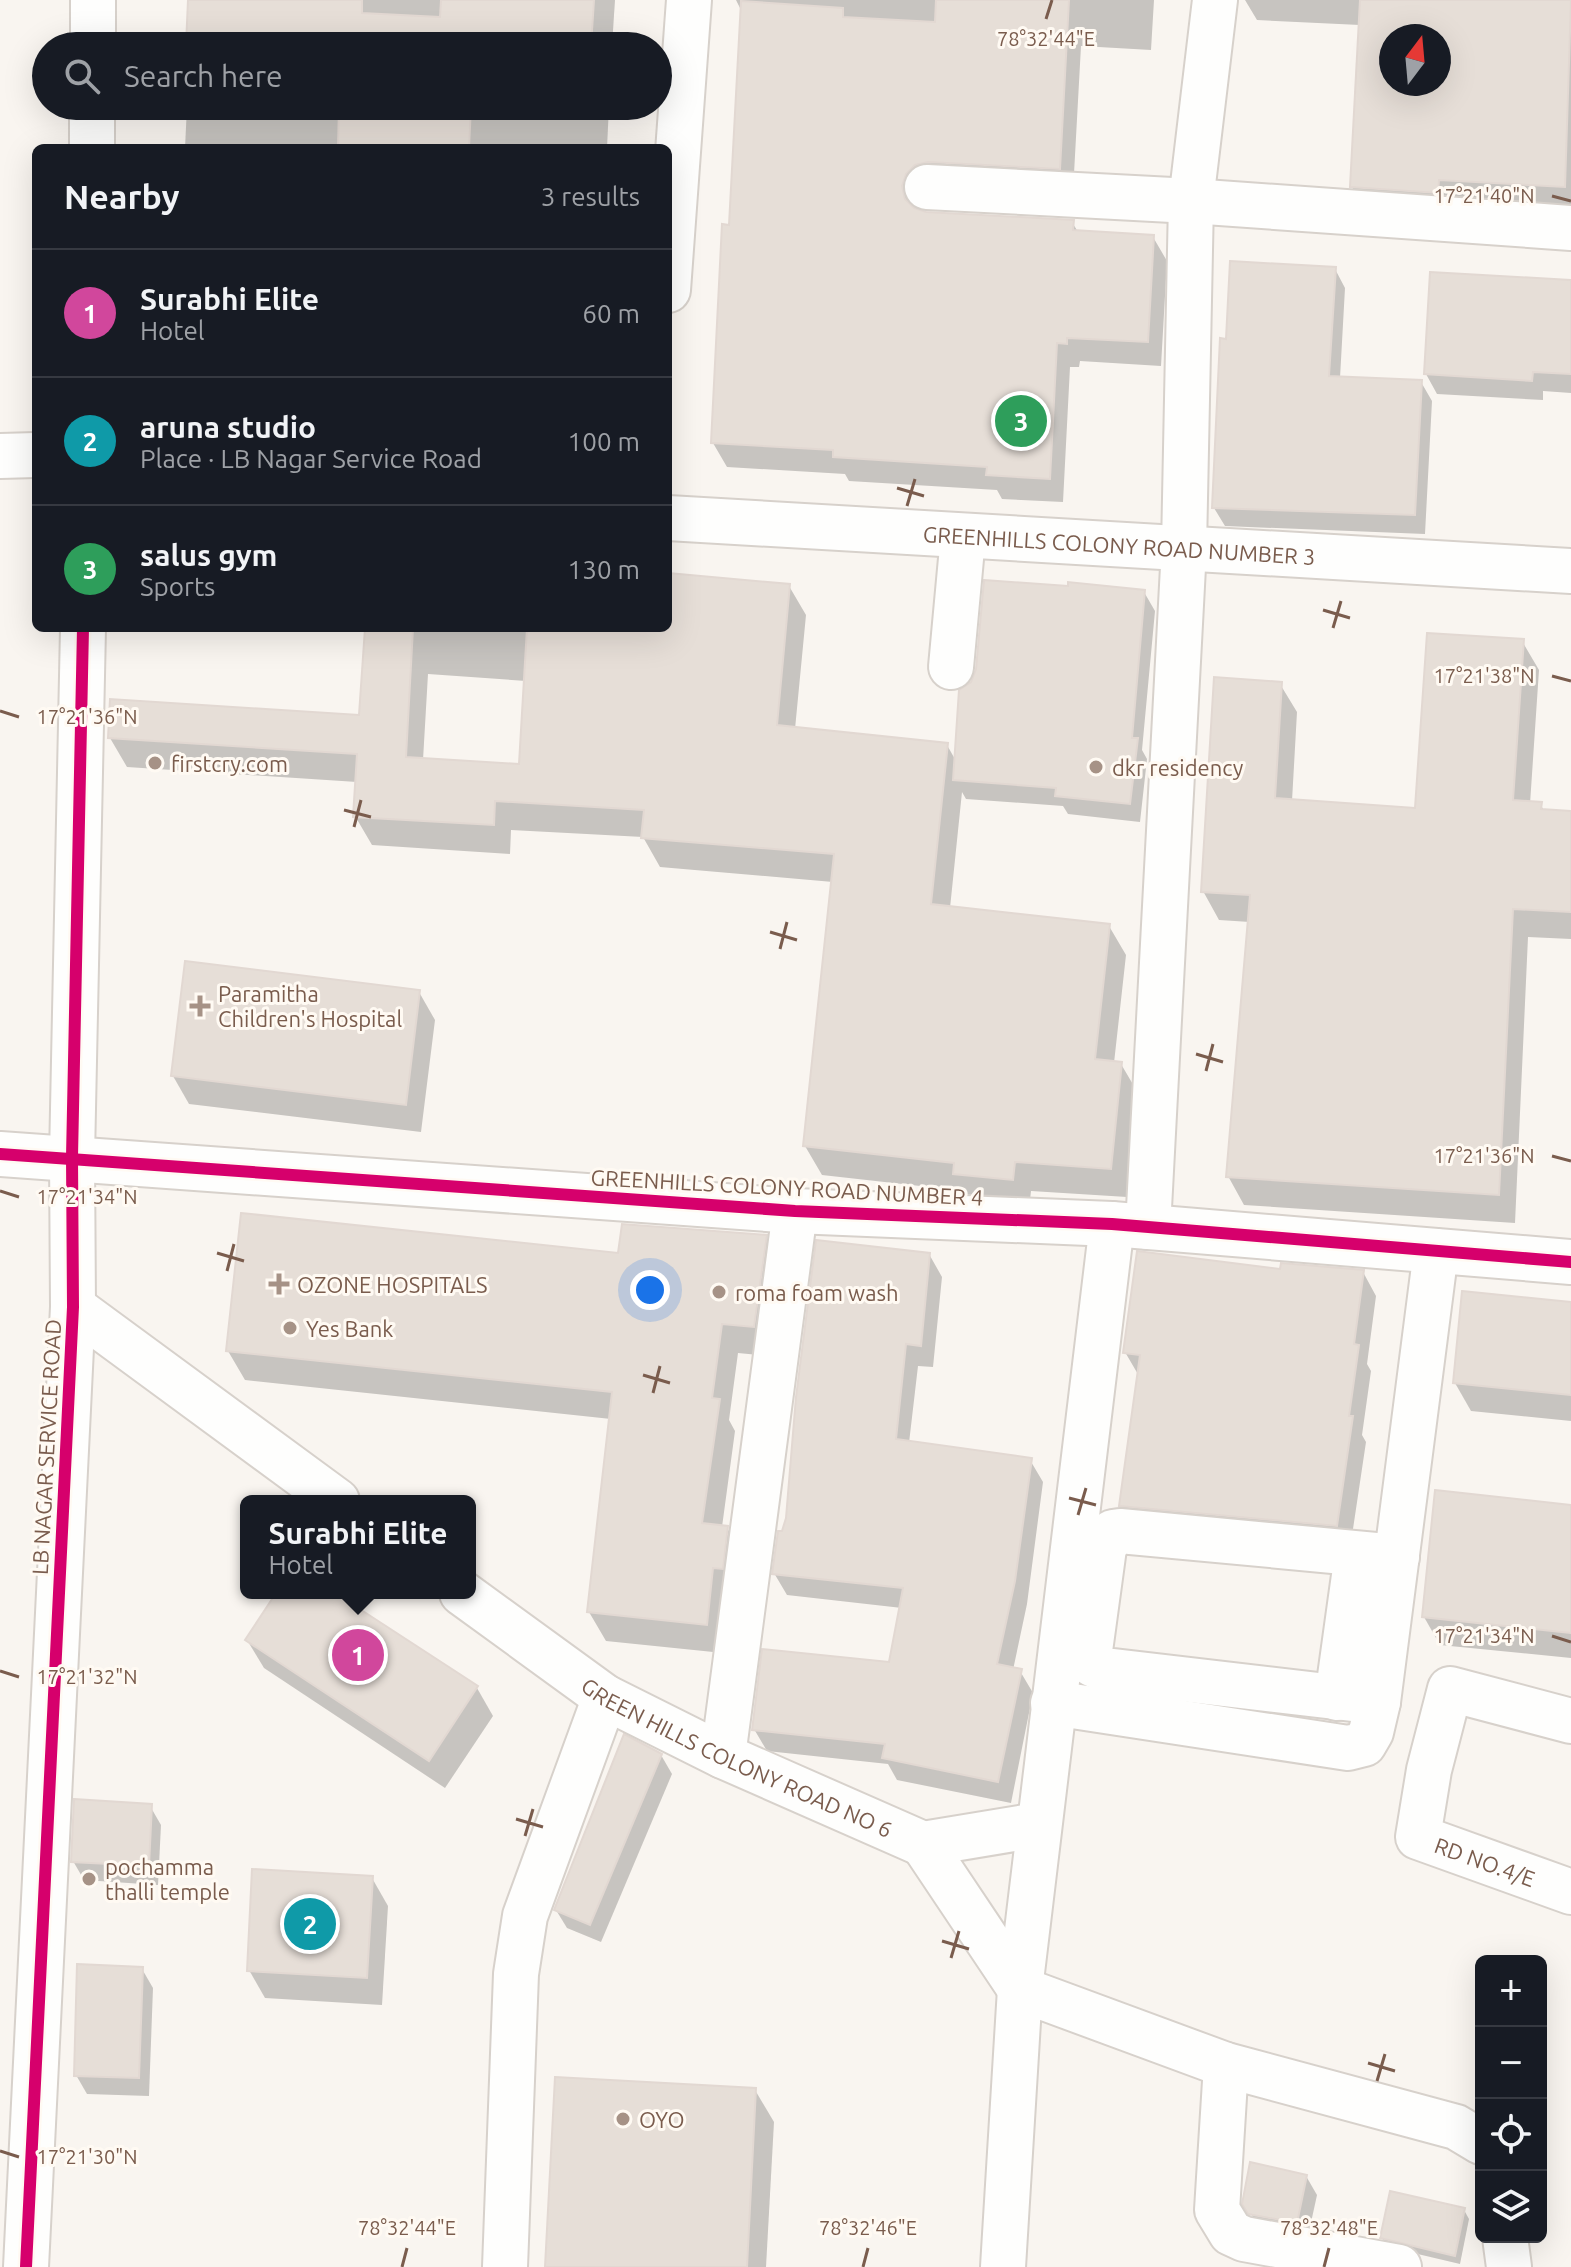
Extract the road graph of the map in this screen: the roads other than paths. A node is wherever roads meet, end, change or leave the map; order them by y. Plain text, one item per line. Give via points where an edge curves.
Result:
1 (93, 0) edge
2 (689, 0) edge
3 (1215, 0) edge
4 (93, 32) edge
5 (92, 120) edge
6 (92, 144) edge
7 (927, 187) dead end
8 (1191, 201) junction
9 (1571, 228) edge
10 (672, 235) edge
11 (32, 455) edge
12 (0, 456) edge
13 (672, 518) edge
14 (963, 537) junction
15 (1184, 548) junction
16 (1571, 571) edge
17 (83, 632) edge
18 (951, 667) dead end
19 (0, 1154) edge
20 (72, 1157) junction
21 (795, 1211) junction
22 (1130, 1226) junction
23 (1436, 1251) junction
24 (1571, 1262) edge
25 (73, 1307) junction
26 (329, 1495) edge
27 (1377, 1556) junction
28 (470, 1599) edge
29 (605, 1697) junction
30 (1358, 1700) junction
31 (1053, 1703) junction
32 (1571, 1721) edge
33 (723, 1756) junction
34 (1038, 1825) junction
35 (923, 1844) junction
36 (1571, 1892) edge
37 (1020, 1989) junction
38 (1226, 2065) junction
39 (1475, 2138) edge
40 (26, 2267) edge
41 (505, 2267) edge
42 (1003, 2267) edge
43 (1399, 2267) edge

1 - 4 street
2 - 10 street
3 - 8 street
5 - 6 street
7 - 8 street
8 - 9 street
8 - 15 street
11 - 12 street
13 - 14 street, GREENHILLS COLONY ROAD NUMBER 3
14 - 15 street, GREENHILLS COLONY ROAD NUMBER 3
14 - 18 street
15 - 16 street, GREENHILLS COLONY ROAD NUMBER 3
15 - 22 street
17 - 20 street, LB NAGAR SERVICE ROAD
19 - 20 street, GREENHILLS COLONY ROAD NUMBER 4
20 - 21 street, GREENHILLS COLONY ROAD NUMBER 4
20 - 25 street, LB NAGAR SERVICE ROAD
21 - 22 street, GREENHILLS COLONY ROAD NUMBER 4
21 - 33 street
22 - 23 street, GREENHILLS COLONY ROAD NUMBER 4
22 - 31 street
23 - 24 street, GREENHILLS COLONY ROAD NUMBER 4
23 - 27 street
25 - 26 street
25 - 40 street, LB NAGAR SERVICE ROAD
27 - 30 street via 1359,1629
27 - 30 street via 1113,1532 1104,1548 1089,1658 1105,1670
28 - 29 street, GREEN HILLS COLONY ROAD NO 6
29 - 33 street, GREEN HILLS COLONY ROAD NO 6
29 - 41 street via 525,1916 516,1974
30 - 31 street via 1371,1732 1364,1744 1348,1748
31 - 34 street
32 - 36 street, RD NO.4/E via 1450,1689 1418,1837
33 - 35 street, GREEN HILLS COLONY ROAD NO 6
34 - 35 street
34 - 37 street
35 - 37 street
37 - 38 street
37 - 42 street
38 - 39 street via 1456,2127
38 - 43 street via 1217,2210 1231,2233

